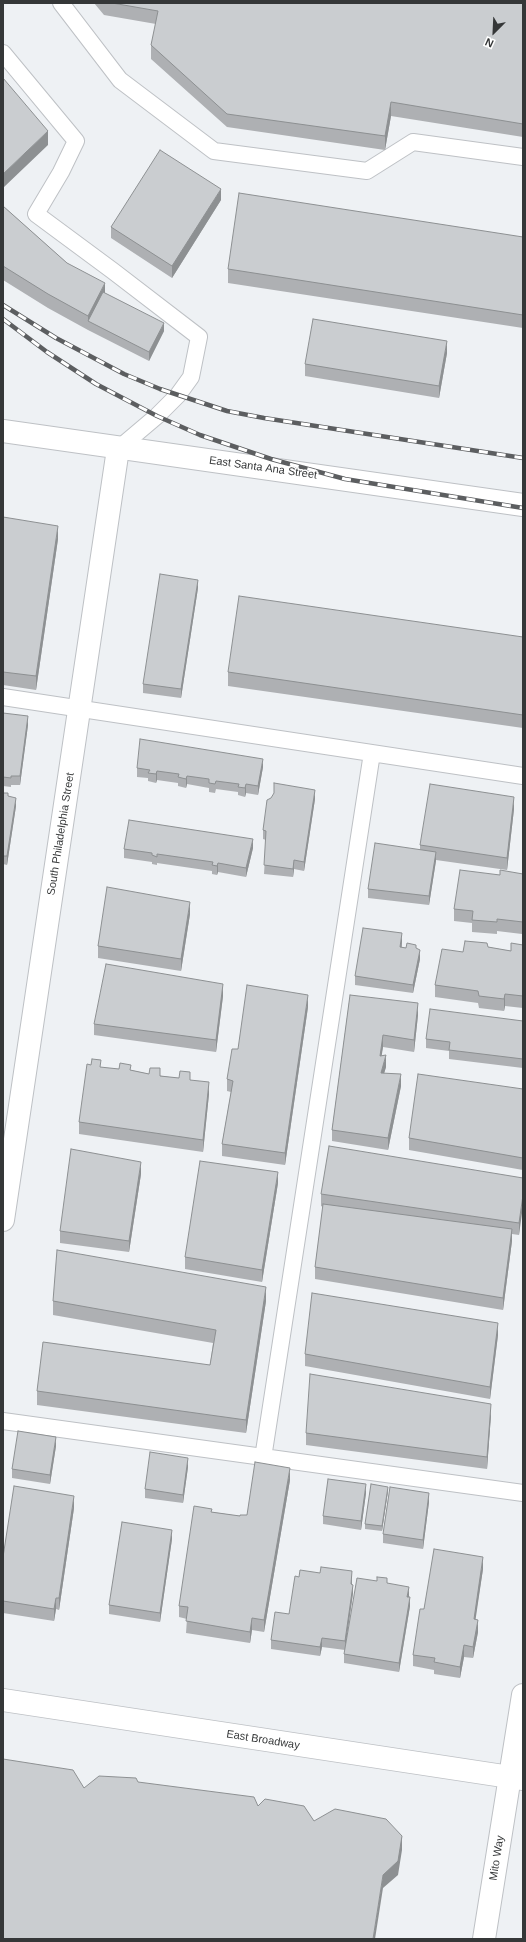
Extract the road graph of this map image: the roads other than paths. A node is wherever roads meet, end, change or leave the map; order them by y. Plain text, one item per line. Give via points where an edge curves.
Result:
1 (61, 3) edge
2 (3, 53) edge
3 (523, 157) edge
4 (3, 431) edge
5 (118, 448) junction
6 (523, 505) edge
7 (3, 697) edge
8 (80, 708) junction
9 (372, 752) junction
10 (523, 776) edge
11 (3, 1220) edge
12 (3, 1422) edge
13 (263, 1458) junction
14 (523, 1493) edge
15 (523, 1695) edge
16 (3, 1700) edge
17 (517, 1778) edge
18 (484, 1939) edge

1 - 3 lane via 120,80 214,151 367,171 413,142
2 - 5 lane via 76,141 36,214 199,337 191,377 178,395
4 - 5 street, East Santa Ana Street
5 - 6 street, East Santa Ana Street
5 - 8 street, South Philadelphia Street
7 - 8 lane
8 - 9 lane
8 - 11 street, South Philadelphia Street
9 - 10 lane
9 - 13 lane
12 - 13 lane
13 - 14 lane
15 - 17 street, Mito Way
16 - 17 street, East Broadway
17 - 18 street, Mito Way

